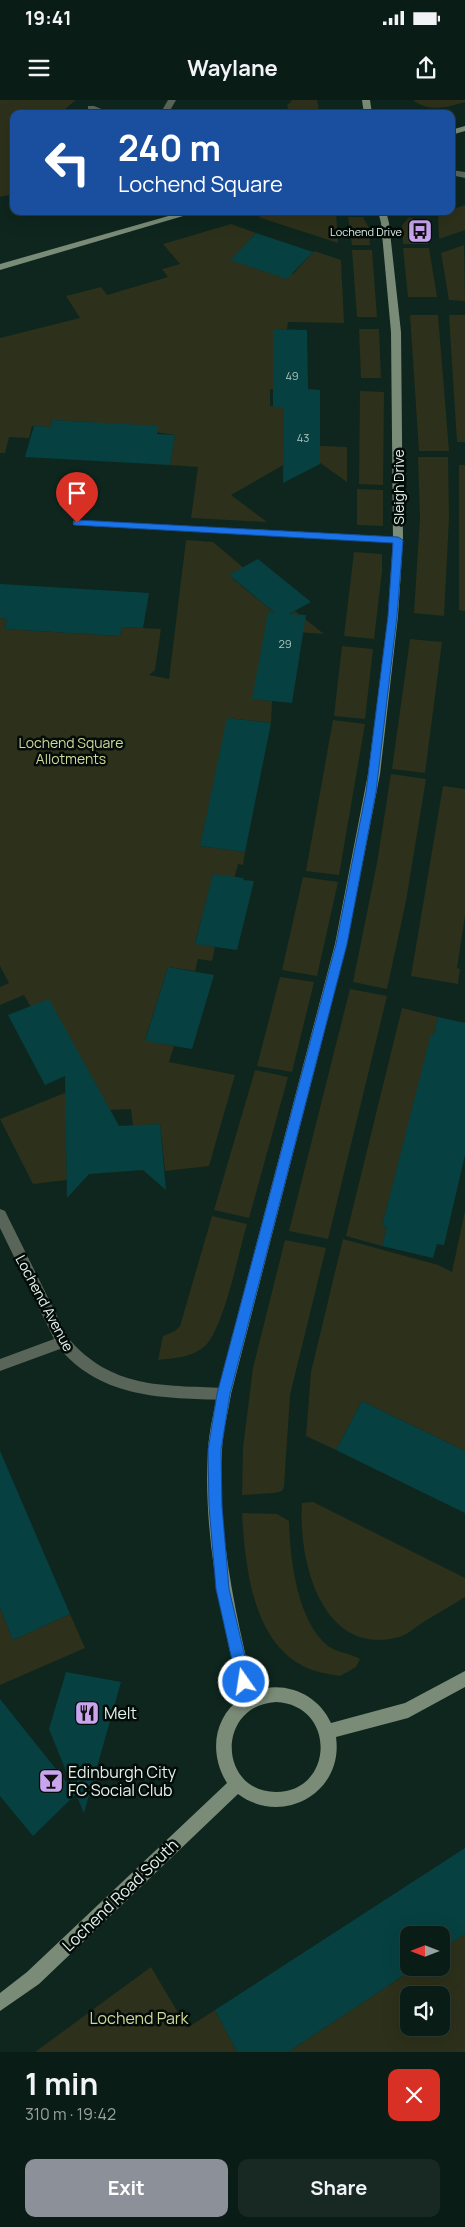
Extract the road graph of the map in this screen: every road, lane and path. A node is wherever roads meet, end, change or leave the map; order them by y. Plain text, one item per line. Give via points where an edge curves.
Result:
1 (114, 105) dead end
2 (91, 108) dead end
3 (97, 110) edge
4 (111, 110) edge
5 (182, 215) edge
6 (383, 215) edge
7 (0, 268) edge
8 (77, 523) dead end
9 (398, 540) junction
10 (0, 1215) edge
11 (64, 1342) junction
12 (0, 1365) edge
13 (224, 1394) junction
14 (465, 1679) edge
15 (249, 1700) junction
16 (327, 1732) junction
17 (238, 1783) junction
18 (0, 2003) edge

1 - 4 street
2 - 3 street
5 - 7 street
6 - 9 street, Sleigh Drive via 396,332
8 - 9 street
9 - 13 street, Sleigh Drive via 393,616 371,792 342,944
10 - 11 street, Lochend Avenue
11 - 12 street
11 - 13 street, Lochend Avenue via 73,1356 109,1380 177,1392
13 - 15 street, Sleigh Drive via 215,1450 218,1550 222,1589
14 - 16 street via 408,1710
15 - 16 street via 266,1694 285,1693 307,1703 322,1719
15 - 17 street via 237,1709 227,1727 224,1745 227,1765
16 - 17 street via 328,1757 316,1784 304,1793 285,1801 256,1797
17 - 18 street, Lochend Road South via 33,1978

